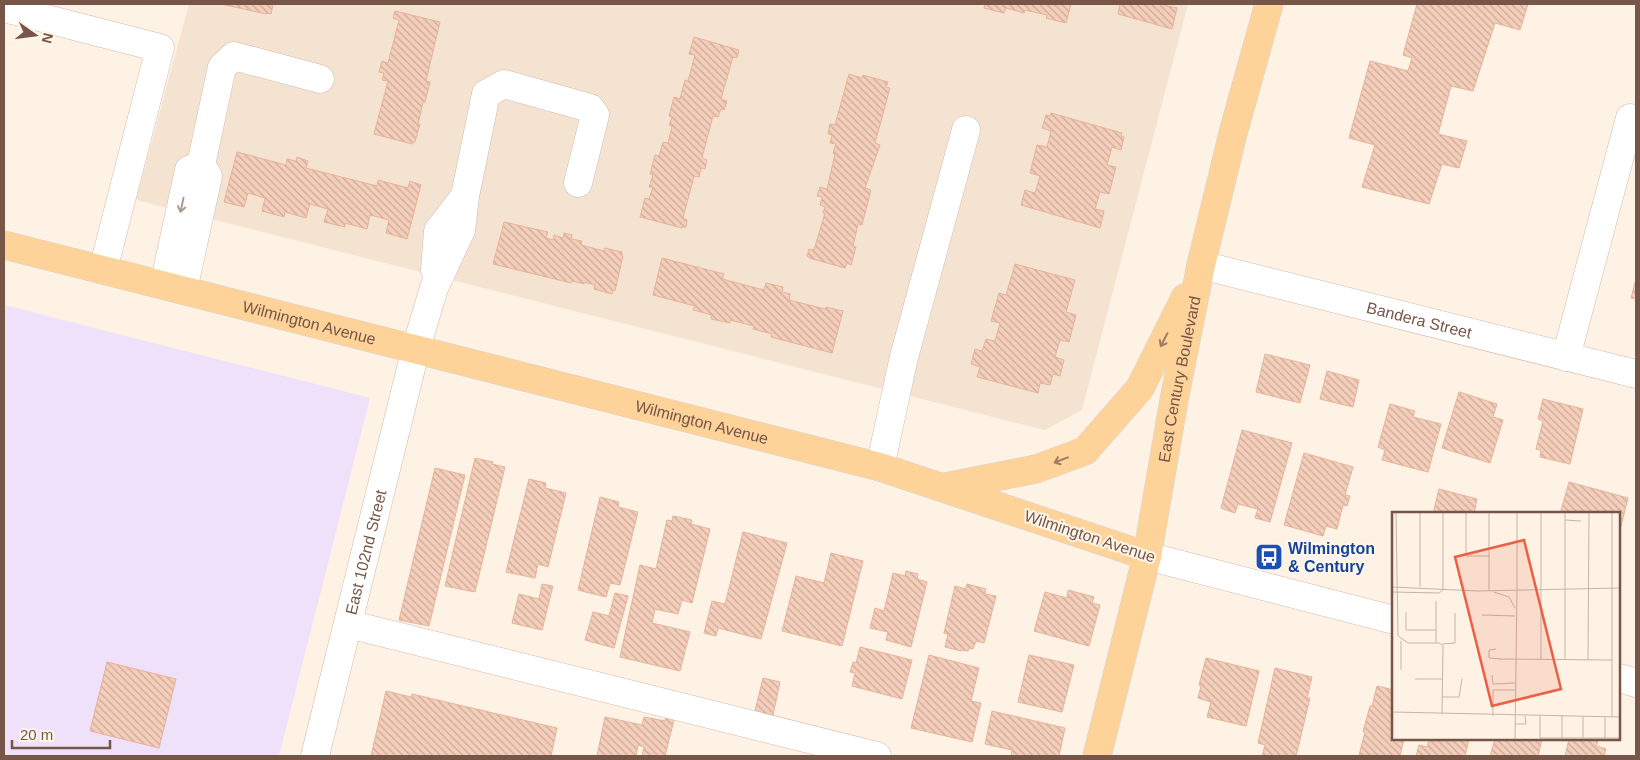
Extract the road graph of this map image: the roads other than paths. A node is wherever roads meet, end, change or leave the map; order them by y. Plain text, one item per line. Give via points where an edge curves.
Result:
1 (1269, 4) edge
2 (4, 8) edge
3 (320, 79) dead end
4 (1636, 119) edge
5 (966, 130) dead end
6 (578, 183) dead end
7 (4, 245) edge
8 (1201, 265) junction
9 (103, 270) junction
10 (174, 288) junction
11 (416, 348) junction
12 (1566, 357) junction
13 (1636, 374) edge
14 (880, 467) junction
15 (944, 487) junction
16 (1147, 556) junction
17 (1392, 619) edge
18 (348, 624) junction
19 (1620, 678) edge
20 (1636, 682) edge
21 (315, 756) edge
22 (877, 756) edge
23 (1097, 756) edge

1 - 8 main road, East Century Boulevard
2 - 9 street via 160,48
3 - 10 street via 234,56 222,67 201,165 208,176
4 - 12 street via 1630,118
5 - 14 street via 904,358
6 - 11 street, East 102nd Street via 595,115 590,108 504,84 486,94 465,196 438,231 434,288
7 - 9 main road, Wilmington Avenue
8 - 12 street, Bandera Street
8 -> 15 main road via 1140,388 1085,451 1036,469
8 - 16 main road, East Century Boulevard
9 - 10 main road, Wilmington Avenue
10 - 11 main road, Wilmington Avenue
11 - 14 main road, Wilmington Avenue
11 - 18 street, East 102nd Street
12 - 13 street, Bandera Street
14 - 15 main road, Wilmington Avenue
15 - 16 main road, Wilmington Avenue
16 - 17 street, Wilmington Avenue
16 - 23 main road, East Century Boulevard
18 - 21 street, East 102nd Street
18 - 22 street
19 - 20 street

